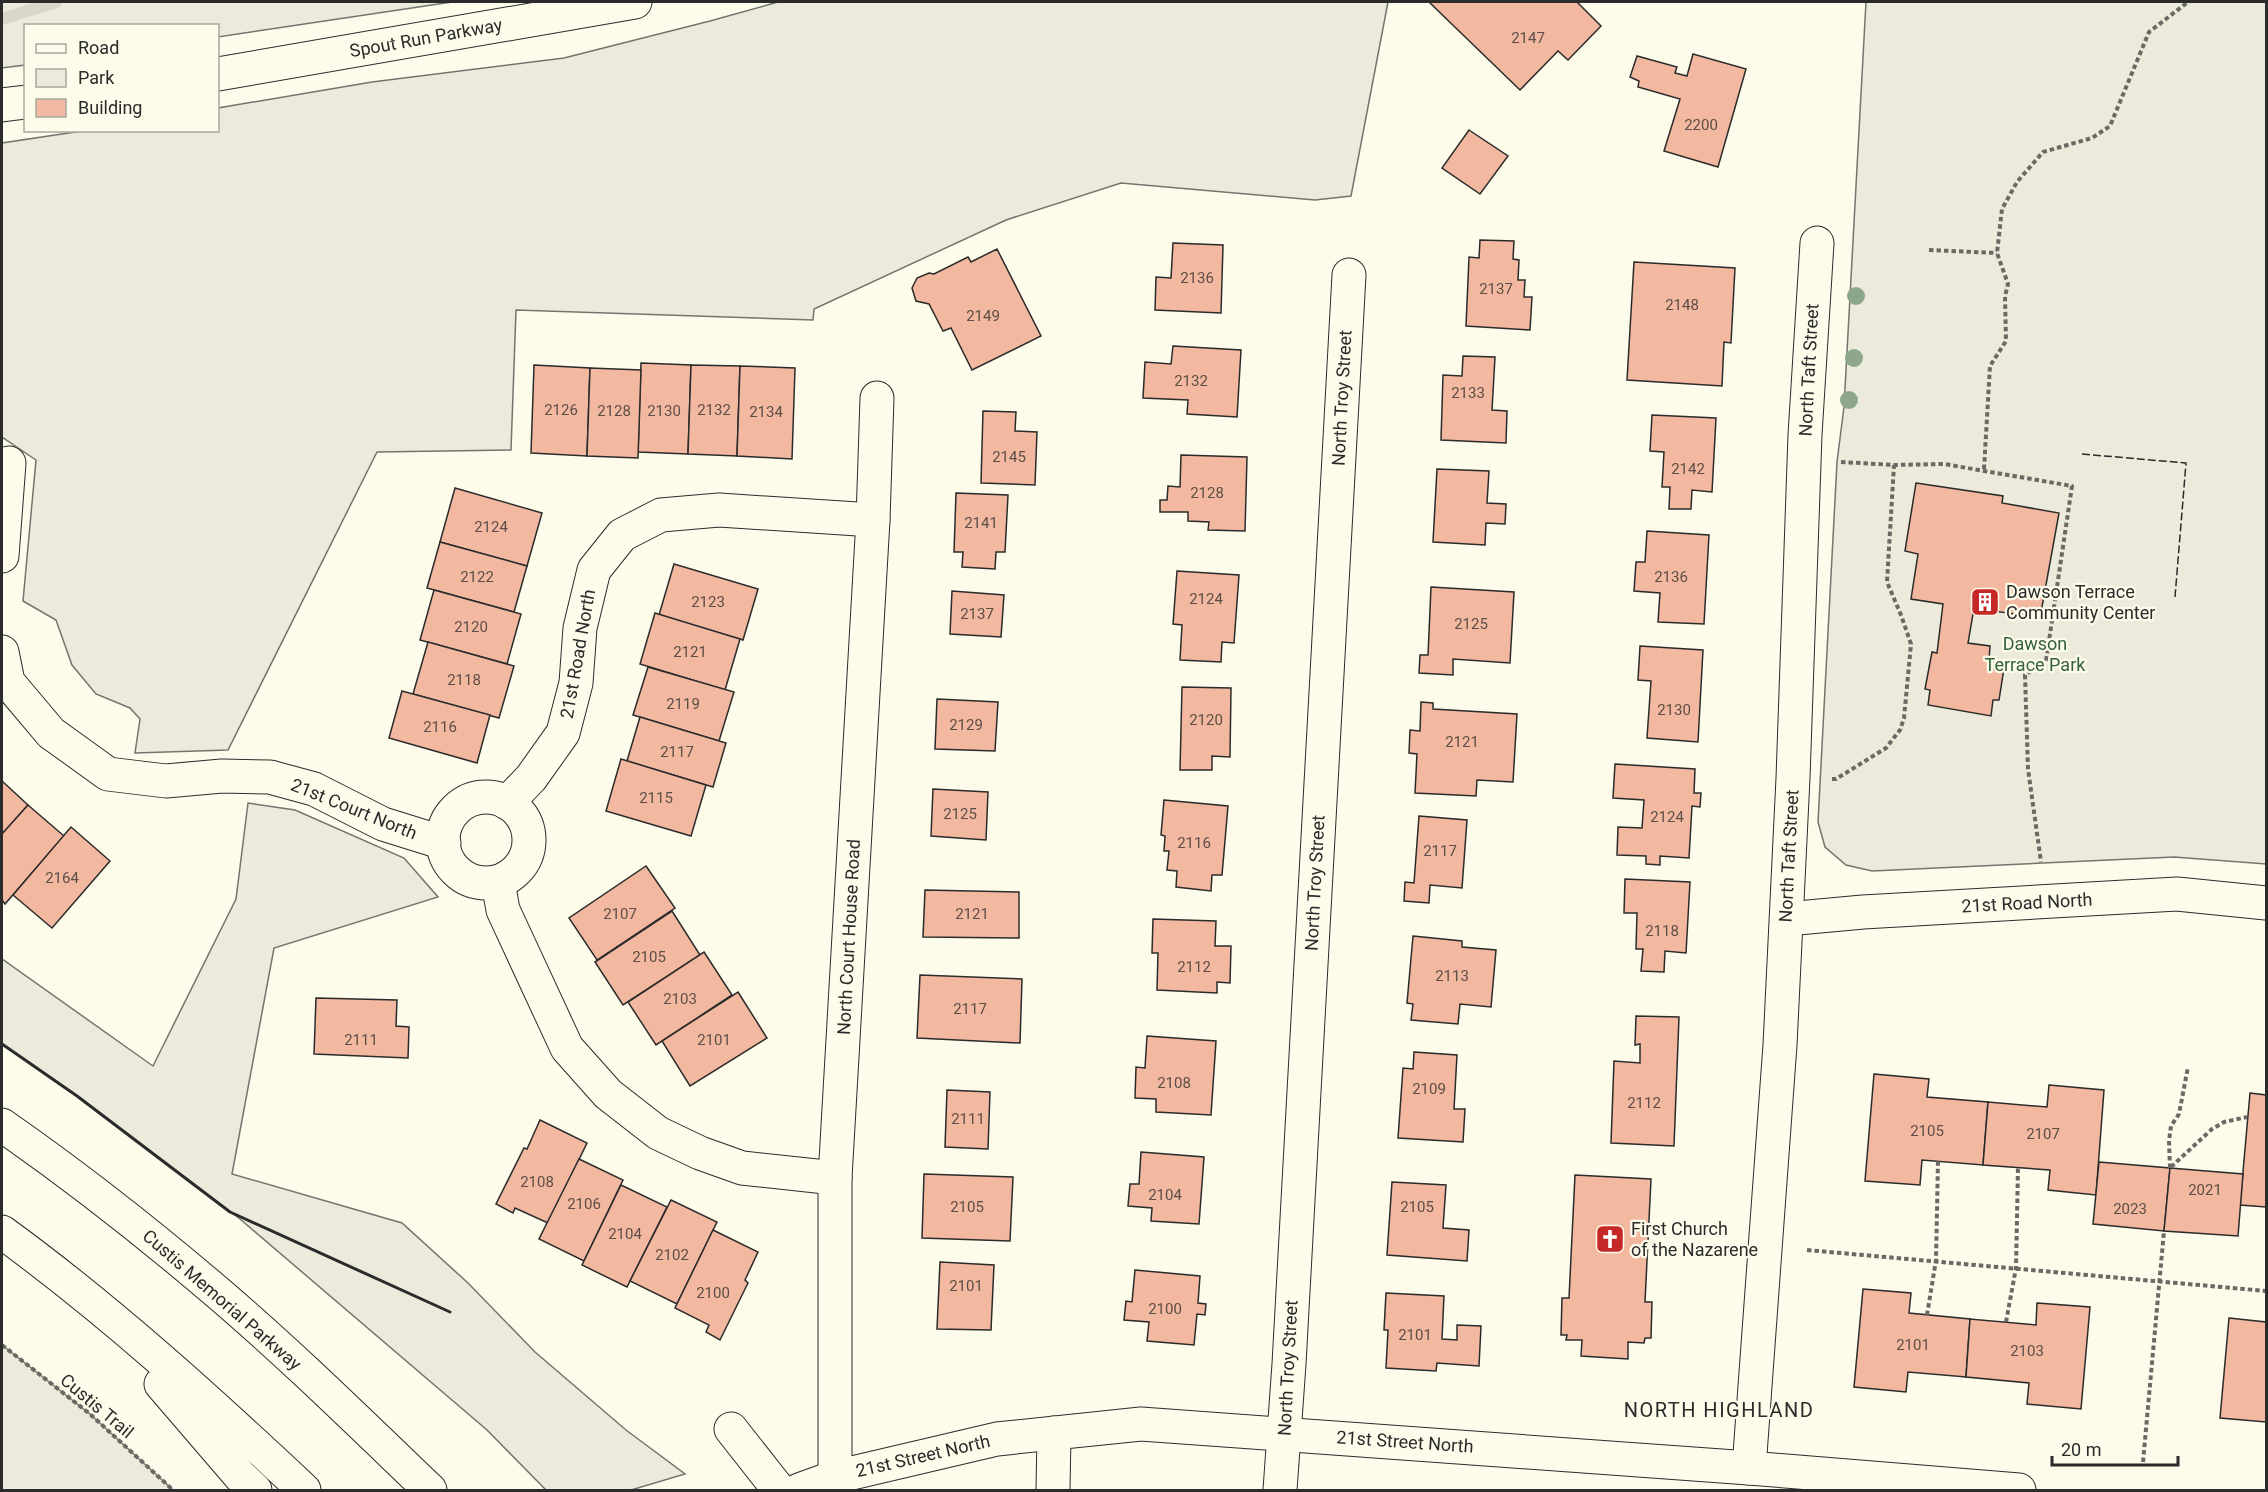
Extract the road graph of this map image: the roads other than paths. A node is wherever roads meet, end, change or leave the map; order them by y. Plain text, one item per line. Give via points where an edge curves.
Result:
1 (634, 2) edge
2 (219, 74) edge
3 (24, 102) edge
4 (2, 105) edge
5 (1817, 243) dead end
6 (1349, 275) dead end
7 (877, 398) dead end
8 (9, 463) dead end
9 (873, 520) junction
10 (2, 556) edge
11 (2, 652) edge
12 (507, 803) junction
13 (444, 843) junction
14 (498, 882) junction
15 (2266, 903) edge
16 (1786, 919) junction
17 (2, 1125) edge
18 (835, 1178) junction
19 (2, 1232) edge
20 (83, 1294) junction
21 (731, 1430) dead end
22 (1054, 1433) junction
23 (1285, 1433) junction
24 (1749, 1468) junction
25 (835, 1477) junction
26 (255, 1491) edge
27 (304, 1491) edge
28 (430, 1491) edge
29 (779, 1491) edge
30 (799, 1491) edge
31 (1053, 1491) edge
32 (1280, 1491) edge
33 (2019, 1491) edge

1 - 2 main road, Spout Run Parkway
3 - 4 main road
5 - 16 main road, North Taft Street via 1805,435
6 - 23 main road, North Troy Street
7 - 9 main road, North Court House Road
8 - 10 main road
9 - 12 main road, 21st Road North via 719,510 661,515 622,535 594,570 580,628 576,683 563,733 531,778
9 - 18 main road, North Court House Road
11 - 13 main road, 21st Court North via 8,682 51,733 108,774 166,781 270,777 314,789 383,824
12 - 13 main road via 491,798 474,799 459,806 448,820
12 - 14 main road via 520,813 528,828 529,845 524,861 513,874
13 - 14 main road via 452,867 465,878 481,883
14 - 18 main road via 503,910 567,1048 608,1094 658,1133 700,1153 742,1168
15 - 16 main road, 21st Road North via 2177,894
16 - 24 main road, North Taft Street
17 - 28 main road, Custis Memorial Parkway via 170,1252 225,1299
18 - 25 main road, North Court House Road
19 - 20 main road
20 - 26 main road
20 - 27 main road
21 - 29 main road
22 - 23 main road, 21st Street North via 1141,1424
22 - 25 main road, 21st Street North via 997,1439
22 - 31 main road
23 - 24 main road, 21st Street North
23 - 32 main road, North Troy Street
24 - 33 main road, 21st Street North
25 - 30 main road, 21st Street North

